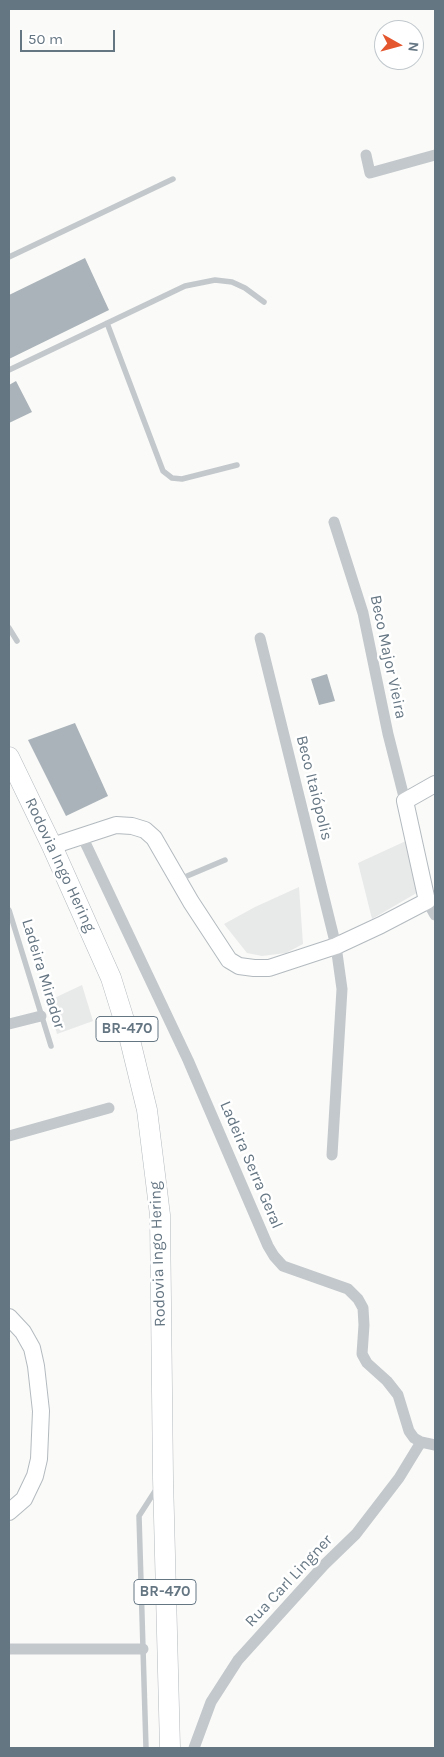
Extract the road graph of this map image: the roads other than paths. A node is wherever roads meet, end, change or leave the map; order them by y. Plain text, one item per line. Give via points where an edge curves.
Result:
1 (366, 155) dead end
2 (435, 155) edge
3 (173, 179) dead end
4 (9, 257) edge
5 (264, 302) dead end
6 (107, 324) junction
7 (9, 370) edge
8 (237, 465) dead end
9 (334, 522) dead end
10 (9, 628) edge
11 (260, 638) dead end
12 (17, 641) dead end
13 (9, 757) edge
14 (435, 784) edge
15 (405, 801) junction
16 (82, 836) junction
17 (52, 846) junction
18 (225, 860) dead end
19 (178, 880) junction
20 (431, 908) edge
21 (9, 910) edge
22 (336, 946) junction
23 (41, 1016) junction
24 (9, 1024) edge
25 (51, 1046) dead end
26 (109, 1108) dead end
27 (9, 1136) edge
28 (332, 1155) dead end
29 (9, 1317) edge
30 (421, 1442) junction
31 (435, 1445) edge
32 (163, 1478) junction
33 (9, 1512) edge
34 (9, 1649) edge
35 (143, 1649) junction
36 (146, 1748) edge
37 (170, 1748) edge
38 (194, 1748) edge

1 - 2 street via 370,172
3 - 4 lane
5 - 6 lane via 232,282 215,280 185,286
6 - 7 lane
6 - 8 lane via 163,471 172,478 182,479
9 - 15 street, Beco Major Vieira via 363,613
10 - 12 lane
11 - 22 street, Beco Itaiópolis
13 - 17 highway, Rodovia Ingo Hering / BR-470
14 - 15 street
15 - 20 street
16 - 17 street
16 - 19 street via 116,826 145,830 154,838
16 - 30 street, Ladeira Serra Geral via 188,1060 268,1246 283,1266 348,1289 358,1299 363,1308 362,1354 398,1395 409,1431
17 - 32 highway, Rodovia Ingo Hering / BR-470 via 110,978 129,1036 147,1110 160,1215
18 - 19 lane
19 - 22 street via 229,960 239,966 269,968
20 - 22 street via 381,925
21 - 23 lane, Ladeira Mirador
22 - 28 street, Beco Itaiópolis via 342,989
23 - 24 street
23 - 25 lane, Ladeira Mirador
26 - 27 street
29 - 33 street via 32,1348 40,1411 35,1476 24,1499
30 - 31 street
30 - 38 street, Rua Carl Lingner via 399,1478 356,1534 238,1660 211,1702
32 - 35 lane via 139,1516
32 - 37 highway, Rodovia Ingo Hering / BR-470
34 - 35 street
35 - 36 lane

